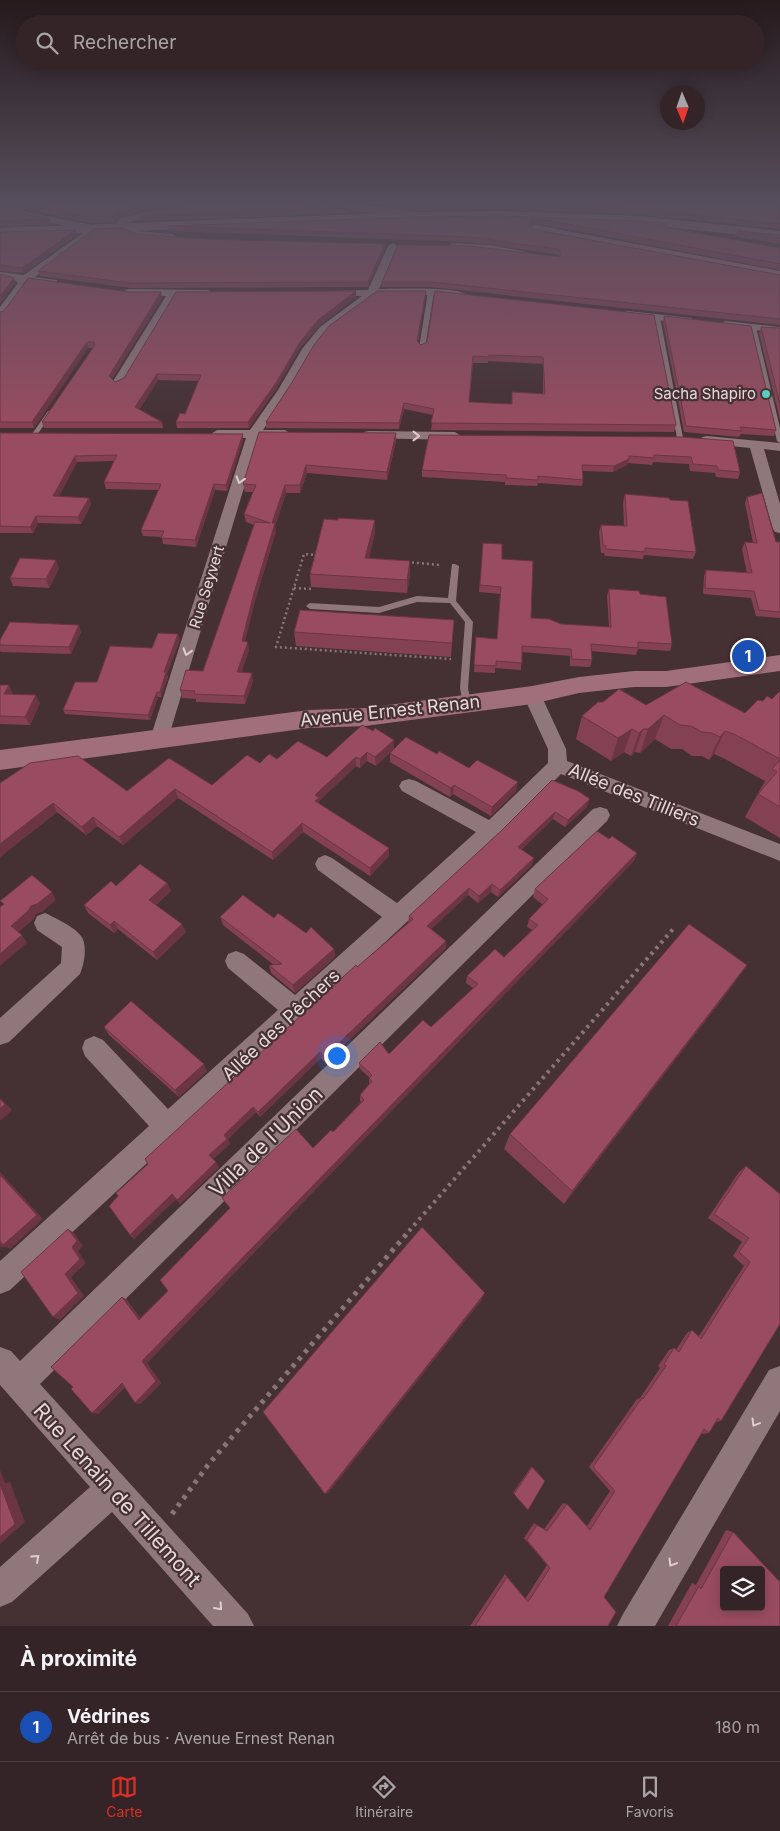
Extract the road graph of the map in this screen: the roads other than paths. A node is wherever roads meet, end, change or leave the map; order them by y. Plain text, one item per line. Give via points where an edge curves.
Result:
1 (24, 279) junction
2 (379, 279) edge
3 (0, 283) edge
4 (65, 284) edge
5 (122, 292) edge
6 (173, 292) junction
7 (431, 292) junction
8 (315, 293) edge
9 (372, 293) junction
10 (217, 294) edge
11 (475, 297) edge
12 (618, 313) edge
13 (0, 314) edge
14 (657, 317) junction
15 (753, 327) junction
16 (780, 330) edge
17 (422, 348) edge
18 (118, 384) edge
19 (55, 405) edge
20 (20, 434) edge
21 (35, 434) junction
22 (55, 434) edge
23 (204, 434) edge
24 (254, 434) junction
25 (301, 434) edge
26 (358, 435) edge
27 (465, 436) edge
28 (684, 438) joint
29 (780, 441) edge
30 (756, 445) junction
31 (780, 447) edge
32 (780, 529) edge
33 (456, 566) dead end
34 (452, 601) junction
35 (310, 606) dead end
36 (780, 662) edge
37 (532, 696) junction
38 (467, 704) junction
39 (159, 739) junction
40 (0, 760) edge
41 (558, 765) junction
42 (409, 786) dead end
43 (600, 816) dead end
44 (491, 831) junction
45 (780, 853) edge
46 (326, 864) dead end
47 (398, 916) junction
48 (46, 922) dead end
49 (236, 961) dead end
50 (296, 1010) junction
51 (0, 1034) edge
52 (94, 1048) dead end
53 (168, 1128) junction
54 (0, 1280) edge
55 (9, 1373) edge
56 (780, 1381) edge
57 (112, 1490) junction
58 (0, 1590) edge
59 (236, 1626) edge
60 (635, 1626) edge

1 - 3 street
1 - 4 street
1 - 13 street
2 - 9 street
5 - 6 street
6 - 10 street
6 - 18 street
7 - 9 street
7 - 11 street
7 - 17 lane
8 - 9 street
9 - 24 street, Rue Seyvert via 324,329
12 - 14 street
14 - 15 street
14 - 28 lane
15 - 16 street
15 - 29 lane
19 - 21 lane
20 - 21 street
21 - 22 street
23 - 24 street
24 - 25 street
24 -> 39 street, Rue Seyvert
26 -> 27 street
28 - 30 street
30 - 31 street
30 - 32 street
33 - 34 lane
34 - 35 lane via 417,599 379,610
34 - 38 lane via 469,622 464,688
36 - 37 main road, Avenue Ernest Renan via 674,678 579,686
37 - 38 main road, Avenue Ernest Renan
37 - 41 street, Allée des Tilliers via 557,749
38 - 39 main road, Avenue Ernest Renan
39 - 40 main road, Avenue Ernest Renan
41 - 44 street, Allée des Pêchers
41 - 45 street, Allée des Tilliers
42 - 44 street
43 - 55 street, Villa de l'Union
44 - 47 street, Allée des Pêchers
46 - 47 street
47 - 50 street, Allée des Pêchers
48 - 51 street via 73,942 72,967
49 - 50 street
50 - 53 street, Allée des Pêchers
52 - 53 street
53 - 54 street, Allée des Pêchers
55 - 57 street, Rue Lenain de Tillemont
56 -> 60 street
58 -> 57 street
57 -> 59 street, Rue Lenain de Tillemont

